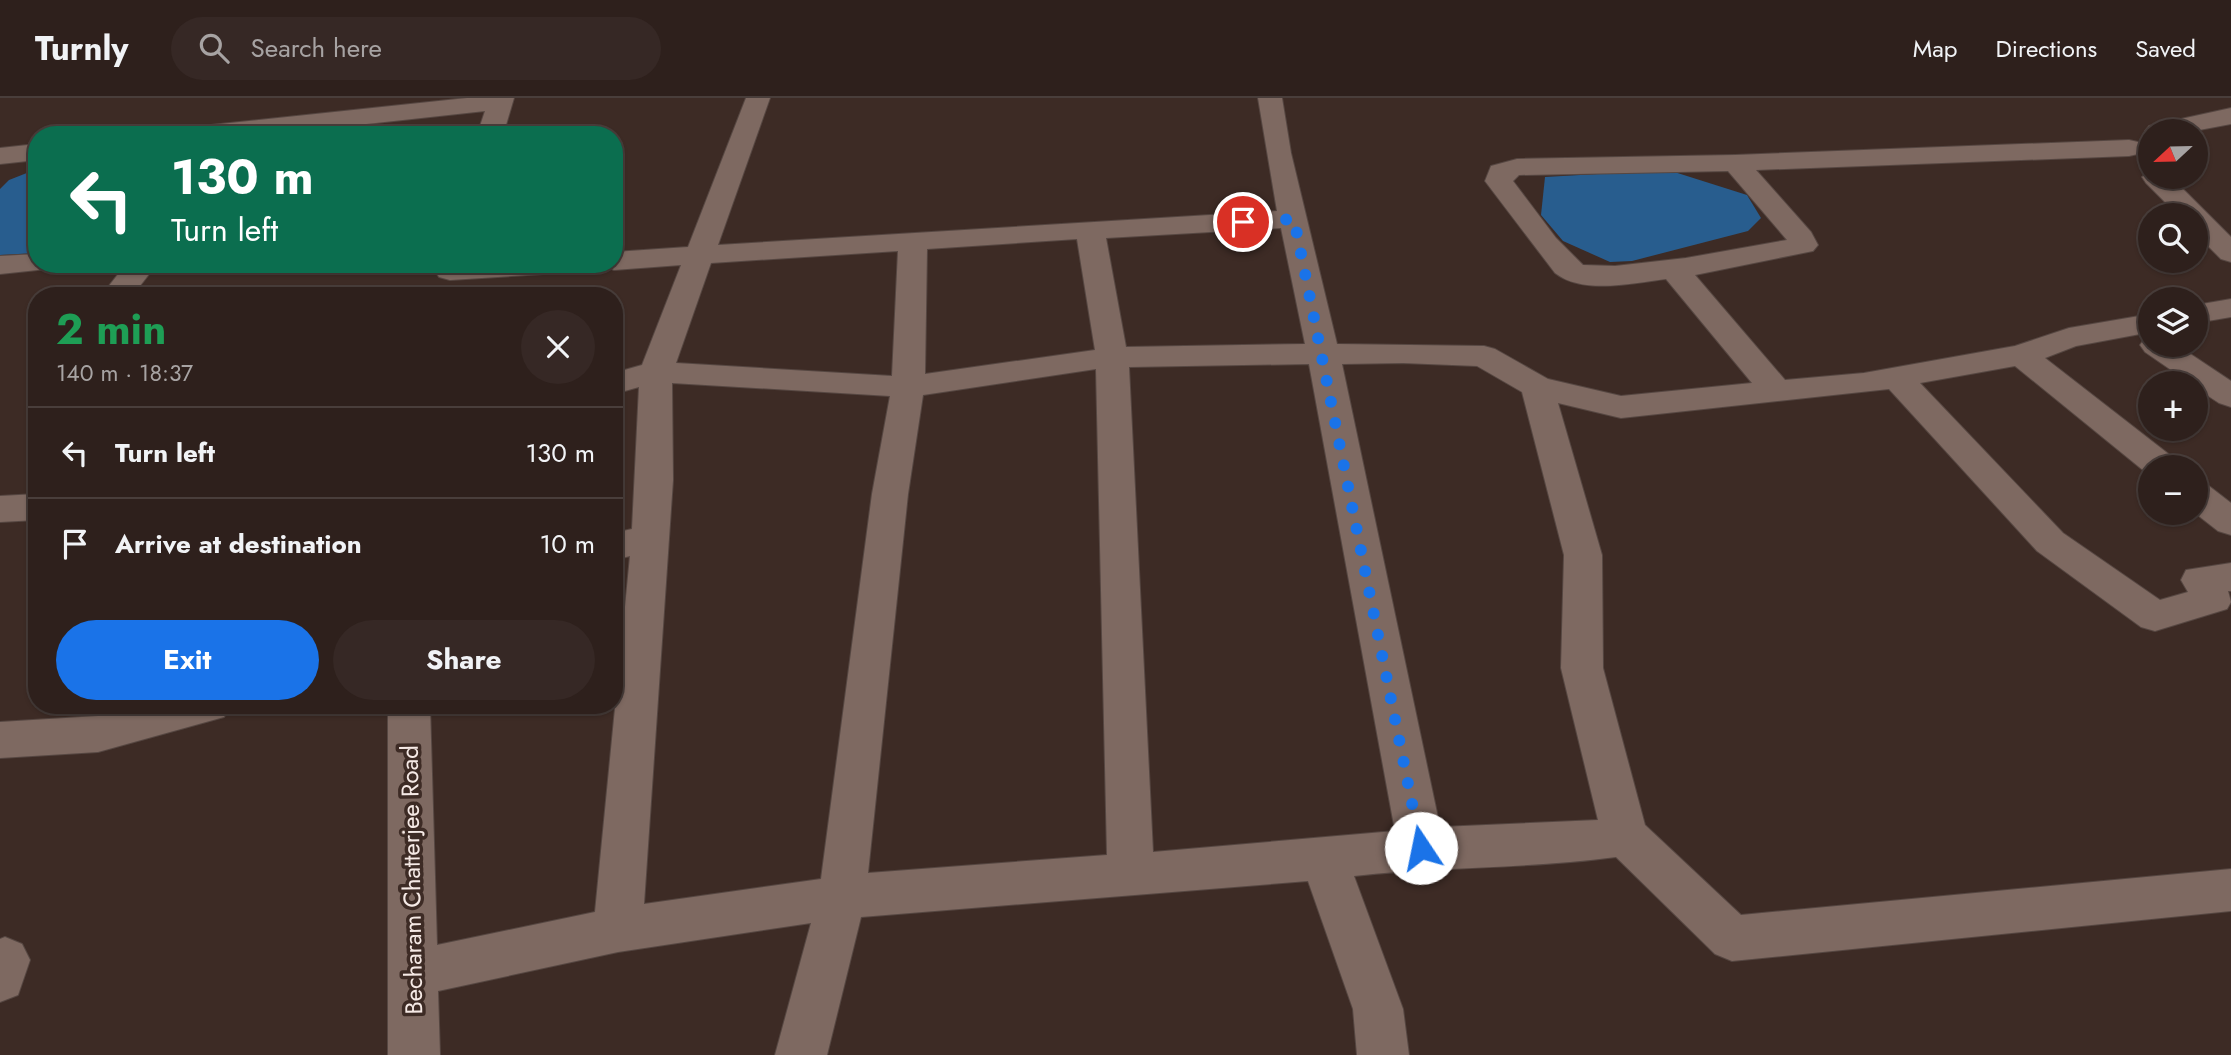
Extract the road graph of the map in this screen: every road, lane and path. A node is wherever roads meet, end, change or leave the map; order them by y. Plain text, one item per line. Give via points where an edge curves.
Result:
1 (758, 98) edge
2 (1270, 98) edge
3 (501, 100) edge
4 (2231, 116) edge
5 (2208, 122) edge
6 (288, 126) edge
7 (493, 126) edge
8 (2138, 134) edge
9 (2129, 148) junction
10 (28, 153) edge
11 (0, 156) edge
12 (2138, 157) edge
13 (1735, 163) junction
14 (2168, 189) edge
15 (2182, 203) edge
16 (1294, 219) junction
17 (2208, 229) edge
18 (1090, 230) junction
19 (913, 242) junction
20 (2231, 253) edge
21 (698, 256) junction
22 (623, 260) edge
23 (28, 263) edge
24 (0, 265) edge
25 (1672, 268) junction
26 (135, 273) edge
27 (482, 273) edge
28 (448, 277) edge
29 (123, 287) edge
30 (2231, 308) edge
31 (2208, 312) edge
32 (2138, 334) edge
33 (2021, 355) junction
34 (1324, 356) junction
35 (2178, 357) edge
36 (1112, 358) junction
37 (656, 372) junction
38 (1897, 377) junction
39 (623, 381) edge
40 (908, 387) junction
41 (1536, 387) junction
42 (1777, 392) junction
43 (2231, 396) edge
44 (2147, 455) edge
45 (2208, 504) edge
46 (28, 507) edge
47 (0, 509) edge
48 (2231, 522) edge
49 (632, 543) edge
50 (2231, 577) edge
51 (175, 714) edge
52 (410, 714) edge
53 (0, 740) edge
54 (1625, 836) junction
55 (1421, 848) junction
56 (1324, 859) junction
57 (1131, 874) junction
58 (2231, 890) edge
59 (842, 897) junction
60 (618, 930) junction
61 (0, 962) edge
62 (413, 973) junction
63 (0, 978) edge
64 (414, 1055) edge
65 (801, 1055) edge
66 (1383, 1055) edge

1 - 21 street
2 - 16 street
3 - 6 street
3 - 7 street
4 - 5 street
8 - 9 street via 2125,135
9 - 12 street
9 - 13 street
10 - 11 street
13 - 25 street via 1803,245
13 - 25 street via 1517,166 1501,172 1499,181 1576,274
14 - 15 street
16 - 18 street
16 - 34 street
17 - 20 street
18 - 19 street
18 - 36 street
19 - 21 street
19 - 40 street
21 - 22 street
21 - 37 street
23 - 24 street
25 - 42 street
26 - 29 street
27 - 28 street
30 - 31 street
32 - 33 street via 2069,338
33 - 38 street
33 - 44 street
34 - 36 street
34 - 41 street via 1485,356
34 - 55 street
35 - 43 street
36 - 40 street
36 - 57 street
37 - 39 street
37 - 40 street
37 - 49 street via 655,480
38 - 42 street
38 - 50 street via 2050,542 2155,616 2213,599 2200,580
40 - 59 street via 890,494
41 - 42 street via 1621,407
41 - 54 street via 1583,555 1582,668
45 - 48 street
46 - 47 street
49 - 60 street
51 - 53 street via 98,734
52 - 62 street, Becharam Chatterjee Road
54 - 55 street via 1574,843
54 - 58 street via 1732,937
55 - 56 street
56 - 57 street
56 - 66 street via 1378,1009
57 - 59 street
59 - 60 street
59 - 65 street
60 - 62 street
61 - 63 street via 5,960
62 - 64 street, Becharam Chatterjee Road

